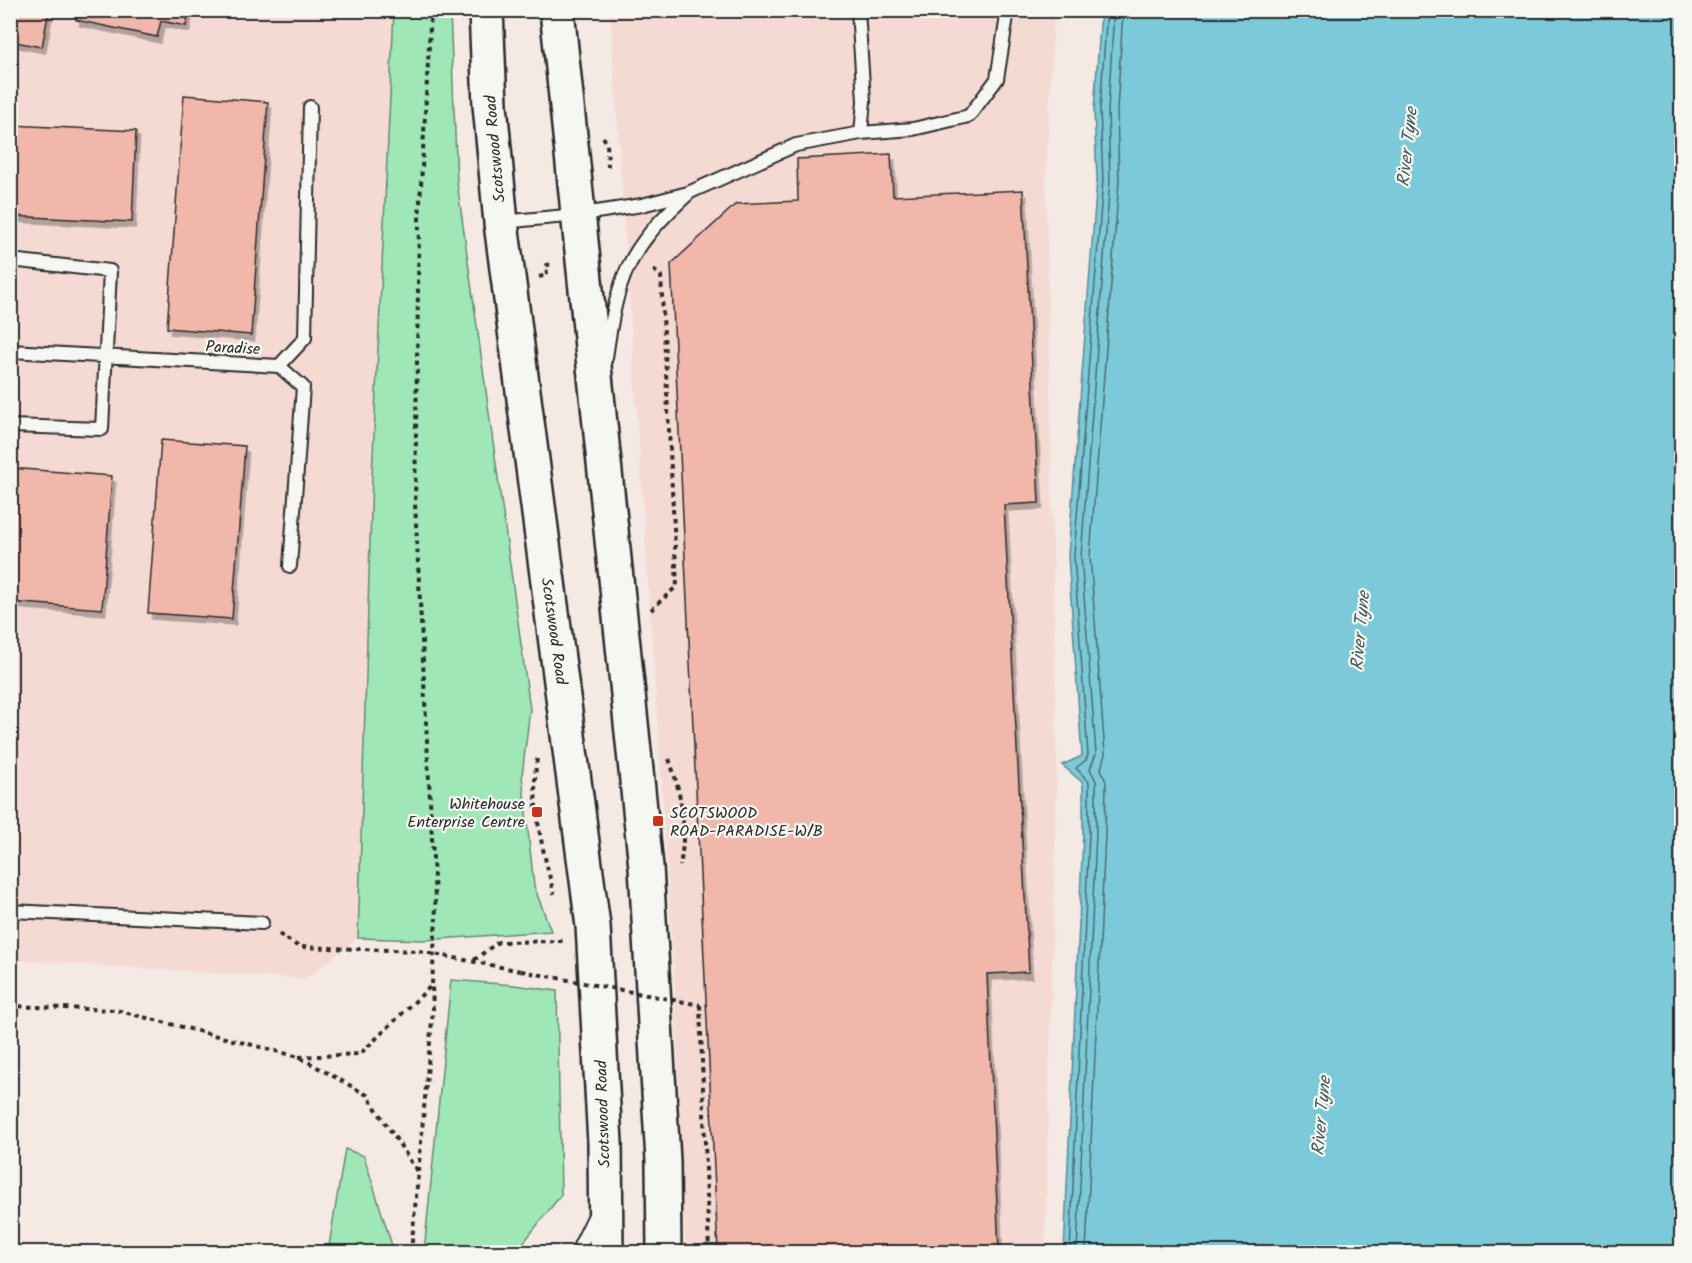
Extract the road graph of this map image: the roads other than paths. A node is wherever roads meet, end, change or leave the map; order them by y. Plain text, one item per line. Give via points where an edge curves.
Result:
1 (486, 10) edge
2 (557, 10) edge
3 (858, 10) edge
4 (1008, 10) edge
5 (309, 107) dead end
6 (861, 133) junction
7 (688, 193) junction
8 (577, 215) junction
9 (501, 223) junction
10 (10, 260) edge
11 (10, 351) edge
12 (106, 356) junction
13 (279, 366) junction
14 (10, 426) edge
15 (599, 432) junction
16 (290, 566) dead end
17 (10, 911) edge
18 (262, 923) road end
19 (606, 1194) junction
20 (577, 1252) edge
21 (606, 1252) edge
22 (664, 1252) edge

1 - 9 main road, Scotswood Road
2 - 8 main road
3 - 6 lane via 864,101
4 - 6 lane via 997,79 969,116 913,129
5 - 13 lane via 305,338
6 - 7 lane via 796,145
7 - 8 lane via 626,209
7 - 15 lane via 655,224 624,273 609,332
8 - 9 lane
8 - 15 main road
9 - 19 main road, Scotswood Road via 593,926
10 - 12 lane via 110,271
11 - 12 lane, Paradise
12 - 13 lane, Paradise
12 - 14 lane via 102,429
13 - 16 lane, Paradise via 303,387
15 - 22 main road via 646,867 663,1161
17 - 18 lane
19 - 20 lane
19 - 21 main road, Scotswood Road

